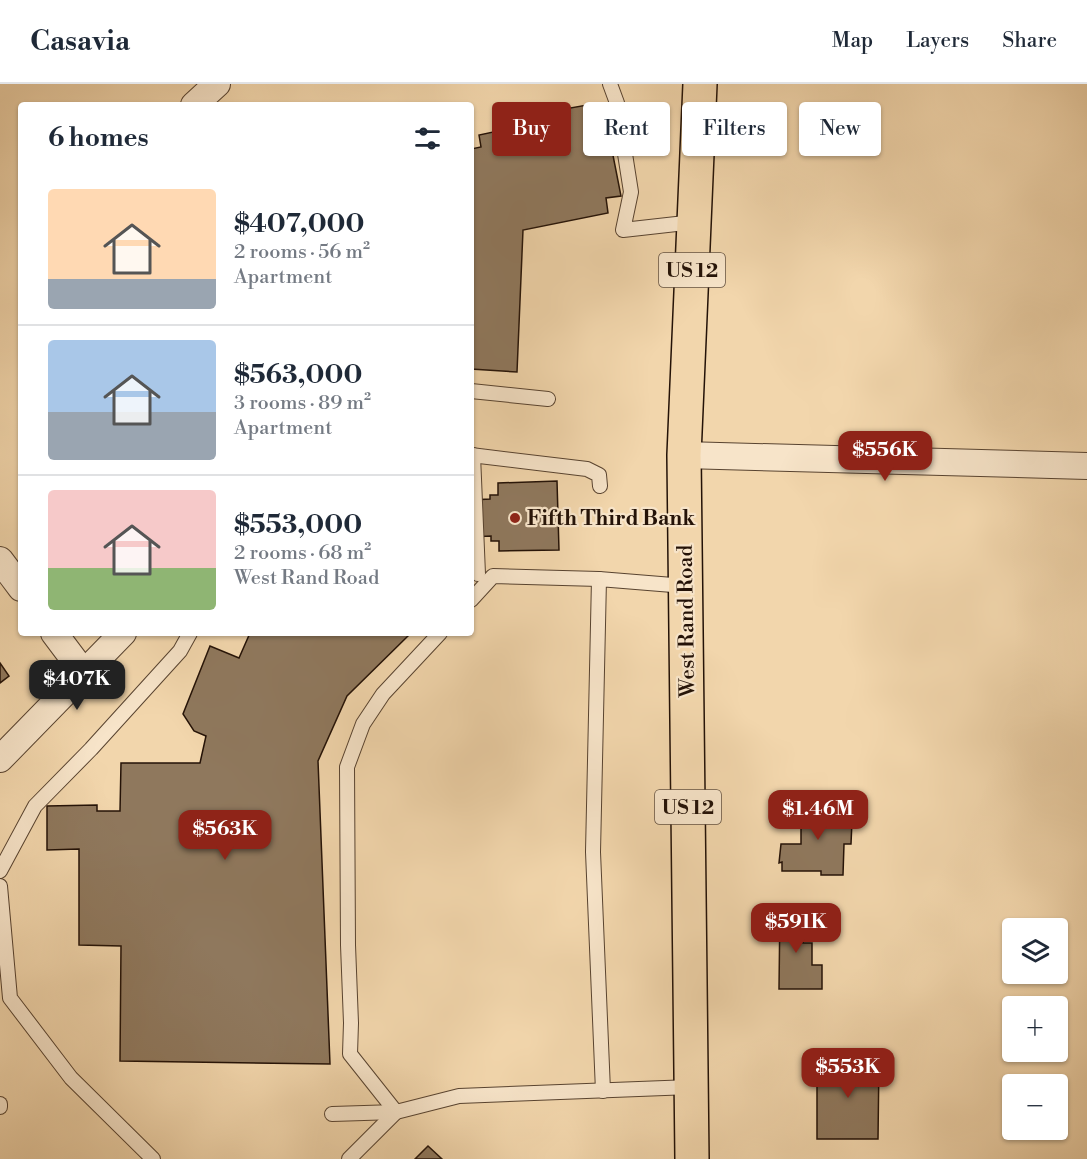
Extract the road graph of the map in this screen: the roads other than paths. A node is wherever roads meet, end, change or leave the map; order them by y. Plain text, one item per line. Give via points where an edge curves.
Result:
1 (217, 84) edge
2 (609, 84) edge
3 (700, 84) edge
4 (197, 102) edge
5 (694, 222) junction
6 (474, 391) edge
7 (548, 399) dead end
8 (474, 455) edge
9 (684, 455) junction
10 (1087, 466) edge
11 (600, 486) dead end
12 (0, 560) edge
13 (474, 573) edge
14 (493, 576) junction
15 (599, 579) junction
16 (18, 584) edge
17 (686, 586) junction
18 (474, 597) edge
19 (56, 636) edge
20 (120, 636) edge
21 (188, 636) edge
22 (437, 636) edge
23 (84, 673) junction
24 (0, 759) edge
25 (0, 871) edge
26 (0, 886) edge
27 (692, 1087) junction
28 (603, 1091) junction
29 (396, 1112) junction
30 (332, 1114) dead end
31 (153, 1159) edge
32 (349, 1159) edge
33 (692, 1159) edge

1 - 4 street
2 - 5 lane via 617,103 631,192 623,230
3 - 5 main road, West Rand Road / US 12
5 - 9 main road, West Rand Road / US 12
6 - 7 lane
8 - 11 lane via 587,469 599,476
9 - 10 street
9 - 17 main road, West Rand Road / US 12
12 - 16 street
13 - 14 lane
14 - 15 lane
14 - 18 lane
15 - 17 lane
15 - 28 lane via 593,852
17 - 27 main road, West Rand Road / US 12
19 - 23 street
20 - 23 street
21 - 25 lane via 180,651 34,806
22 - 29 lane via 383,694 363,724 346,767 350,1054
23 - 24 street
26 - 31 lane via 10,998 71,1078
27 - 28 lane
27 - 33 main road, West Rand Road / US 12
28 - 29 lane via 459,1096
29 - 30 lane
29 - 32 lane

